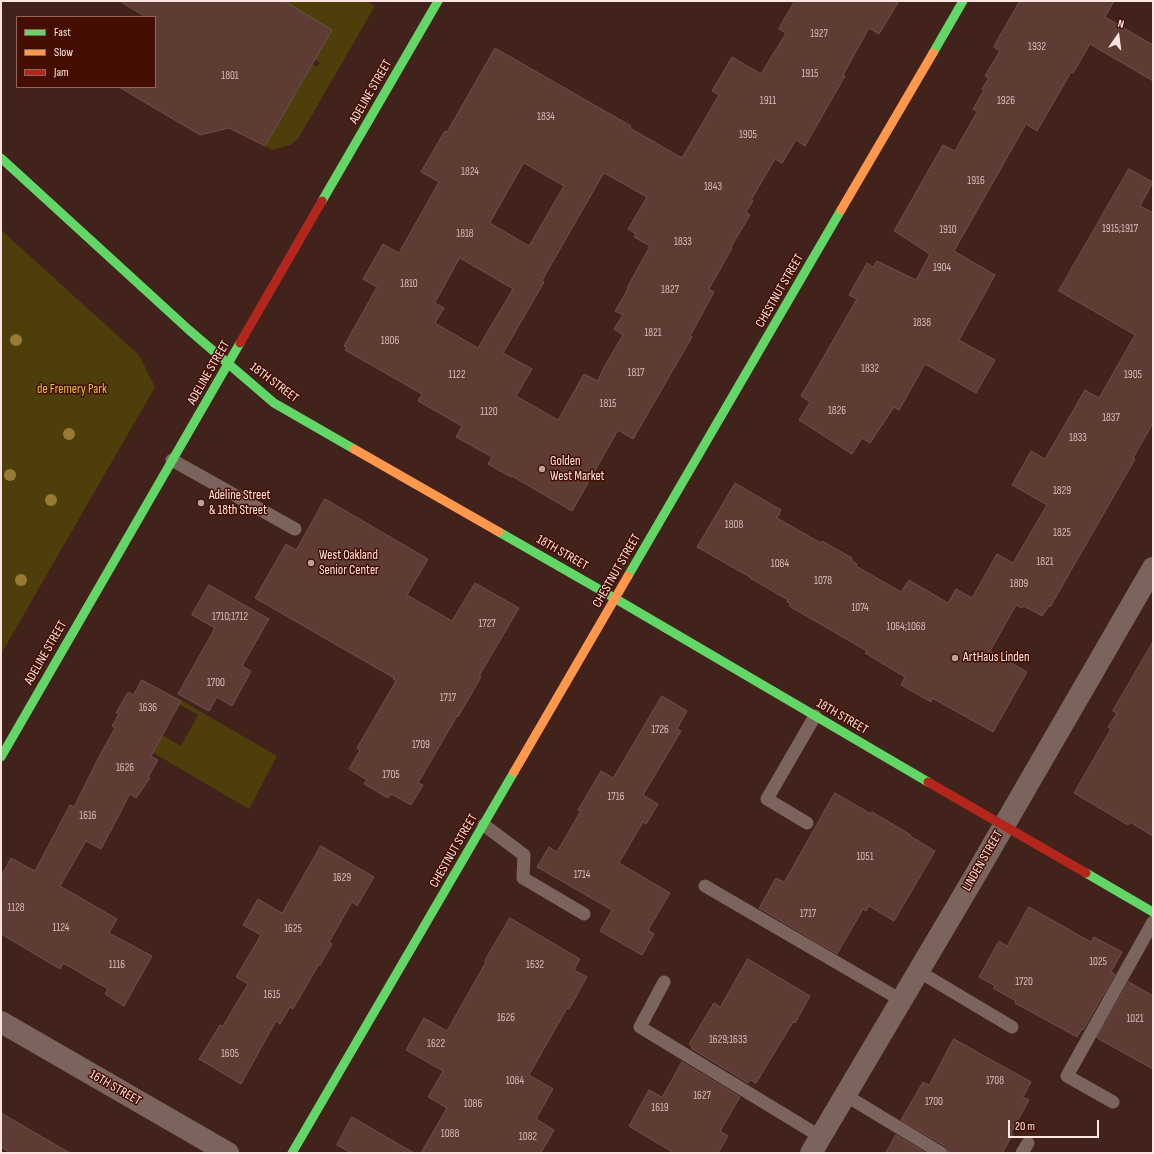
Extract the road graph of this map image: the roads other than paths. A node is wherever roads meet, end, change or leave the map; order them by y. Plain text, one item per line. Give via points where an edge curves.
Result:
1 (438, 1) edge
2 (963, 1) edge
3 (1, 158) edge
4 (229, 364) junction
5 (172, 460) junction
6 (295, 529) dead end
7 (1153, 568) edge
8 (616, 599) junction
9 (815, 716) junction
10 (1, 757) edge
11 (807, 823) dead end
12 (484, 825) junction
13 (1004, 826) junction
14 (705, 886) dead end
15 (1153, 912) edge
16 (584, 914) dead end
17 (1153, 922) edge
18 (918, 971) junction
19 (664, 982) dead end
20 (902, 1000) junction
21 (1, 1022) edge
22 (1012, 1027) dead end
23 (845, 1095) junction
24 (1113, 1102) dead end
25 (816, 1145) edge
26 (228, 1153) edge
27 (292, 1153) edge
28 (941, 1153) edge

1 - 4 street, ADELINE STREET
2 - 8 street, CHESTNUT STREET
3 - 4 street, 18TH STREET via 188,330
4 - 5 street, ADELINE STREET
4 - 8 street, 18TH STREET via 274,403
5 - 6 lane
5 - 10 street, ADELINE STREET
7 - 13 street, LINDEN STREET
8 - 9 street, 18TH STREET
8 - 12 street, CHESTNUT STREET
9 - 11 lane via 767,799
9 - 13 street, 18TH STREET
12 - 16 lane via 524,855 524,878
12 - 27 street, CHESTNUT STREET
13 - 15 street, 18TH STREET
13 - 18 street, LINDEN STREET
14 - 20 lane
17 - 24 lane via 1067,1076
18 - 20 street, LINDEN STREET
18 - 22 lane
19 - 25 lane via 640,1027
20 - 23 street, LINDEN STREET
21 - 26 street, 16TH STREET
23 - 25 street, LINDEN STREET
23 - 28 lane

